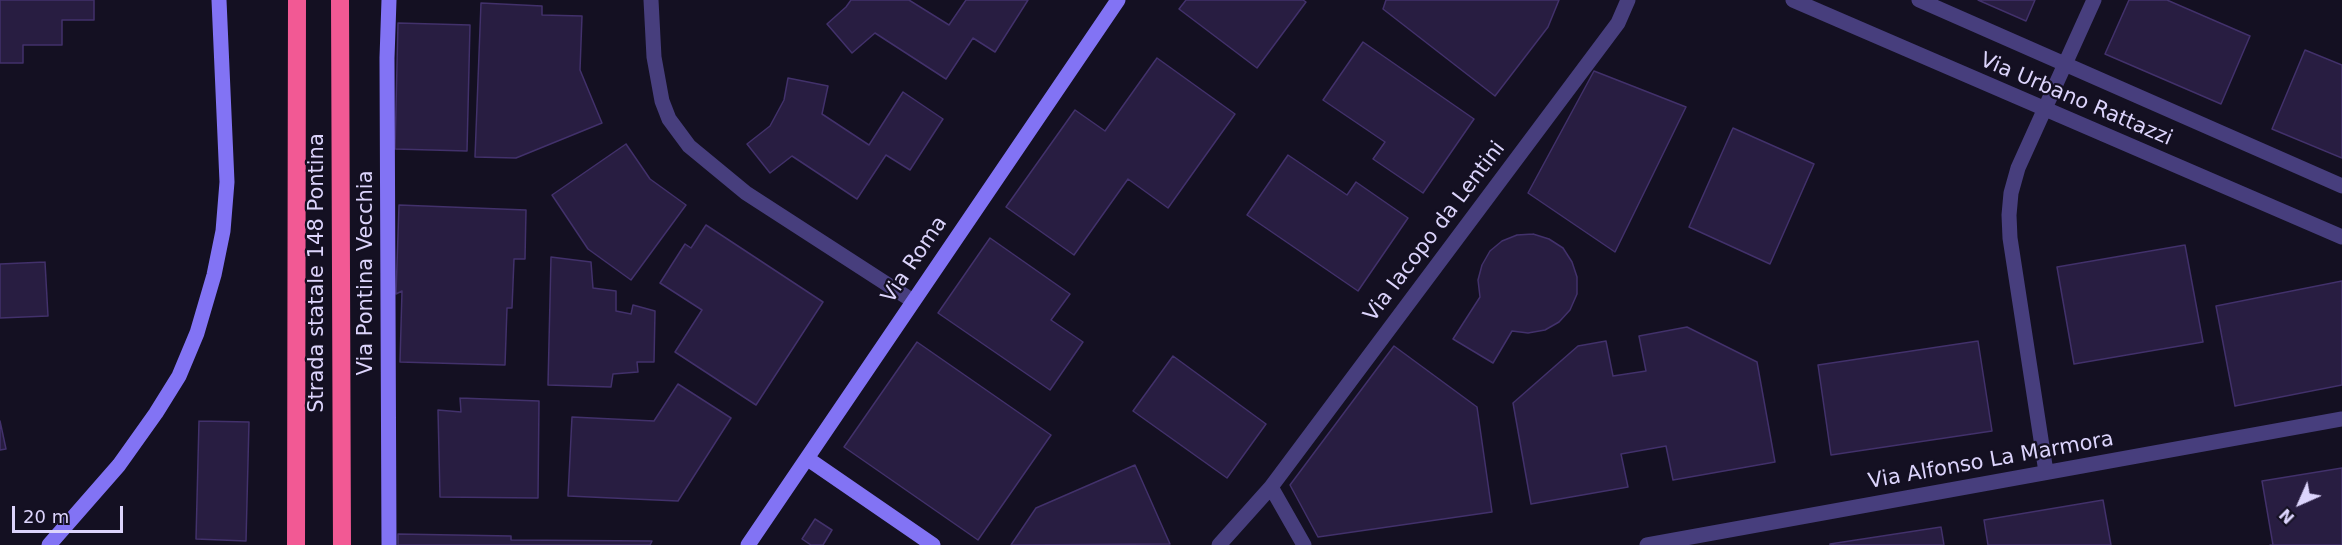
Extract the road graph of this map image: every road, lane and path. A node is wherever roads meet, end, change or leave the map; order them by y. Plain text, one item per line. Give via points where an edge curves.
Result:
1 (219, 0) edge
2 (297, 0) edge
3 (339, 0) edge
4 (389, 0) edge
5 (651, 0) edge
6 (1118, 0) edge
7 (1628, 0) edge
8 (1793, 0) edge
9 (1919, 0) edge
10 (2094, 0) edge
11 (2066, 64) junction
12 (2046, 110) junction
13 (2342, 186) edge
14 (2342, 237) edge
15 (913, 301) junction
16 (2342, 419) edge
17 (808, 459) junction
18 (2046, 472) junction
19 (1271, 487) junction
20 (49, 545) edge
21 (296, 545) edge
22 (342, 545) edge
23 (389, 545) edge
24 (748, 545) edge
25 (933, 545) edge
26 (1219, 545) edge
27 (1304, 545) edge
28 (1647, 545) edge

1 - 20 street via 227,182 219,253 197,333 179,376 156,413 119,465
2 - 21 highway, Strada statale 148 Pontina
3 - 22 highway, Strada statale 148 Pontina
4 - 23 street, Via Pontina Vecchia
5 - 15 street via 654,57 662,101 669,119 689,146 746,193
6 - 15 street, Via Roma
7 - 19 street, Via Iacopo da Lentini via 1618,23
8 - 12 street, Via Urbano Rattazzi
9 - 11 street, Via Urbano Rattazzi
10 - 11 street
11 - 12 street
11 - 13 street, Via Urbano Rattazzi
12 - 14 street, Via Urbano Rattazzi
12 - 18 street via 2028,144 2011,194 2009,215
15 - 17 street, Via Roma
16 - 18 street, Via Alfonso La Marmora
17 - 24 street, Via Roma
17 - 25 street
18 - 28 street, Via Alfonso La Marmora
19 - 26 street, Via Iacopo da Lentini
19 - 27 street

